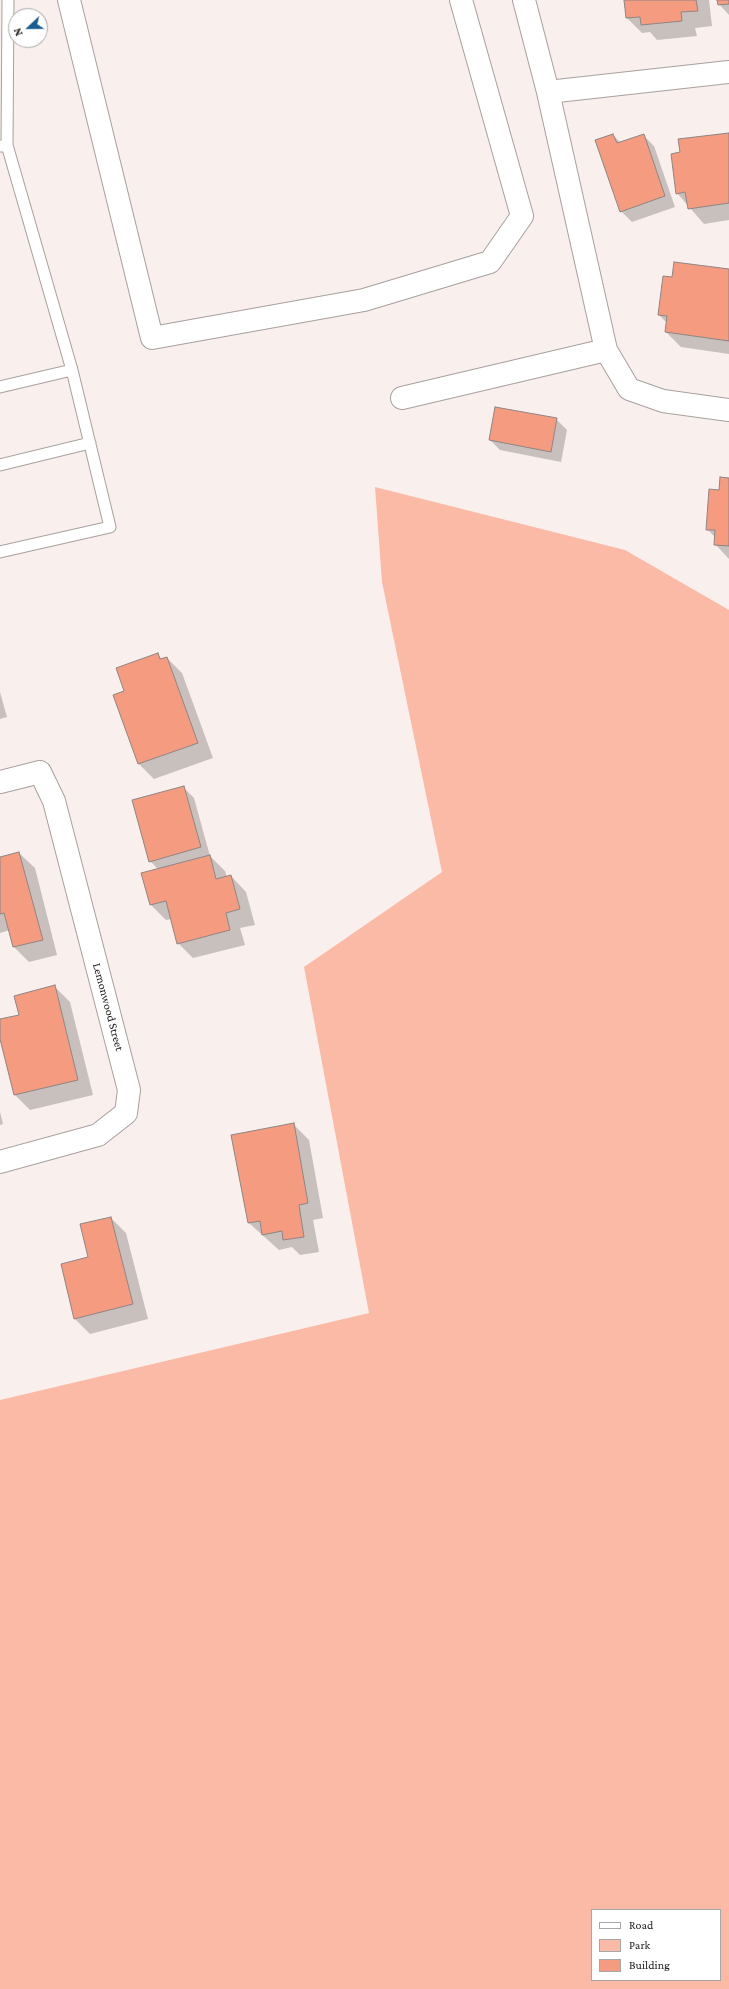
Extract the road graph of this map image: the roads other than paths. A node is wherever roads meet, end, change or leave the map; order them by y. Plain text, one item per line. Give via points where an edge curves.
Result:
1 (8, 0) edge
2 (69, 0) edge
3 (462, 0) edge
4 (524, 0) edge
5 (729, 72) edge
6 (548, 92) junction
7 (3, 145) edge
8 (606, 350) junction
9 (72, 370) junction
10 (0, 387) edge
11 (402, 398) dead end
12 (729, 410) edge
13 (90, 443) junction
14 (0, 465) edge
15 (0, 552) edge
16 (0, 782) edge
17 (0, 1162) edge

1 - 7 lane
2 - 3 street via 152,338 364,300 490,262 522,216
4 - 6 street
5 - 6 street
6 - 8 street
7 - 9 lane
8 - 11 street
8 - 12 street via 629,389 663,401
9 - 10 lane
9 - 13 lane
13 - 14 lane
13 - 15 lane via 110,527
16 - 17 street, Lemonwood Street via 40,772 54,801 129,1090 126,1113 98,1134

